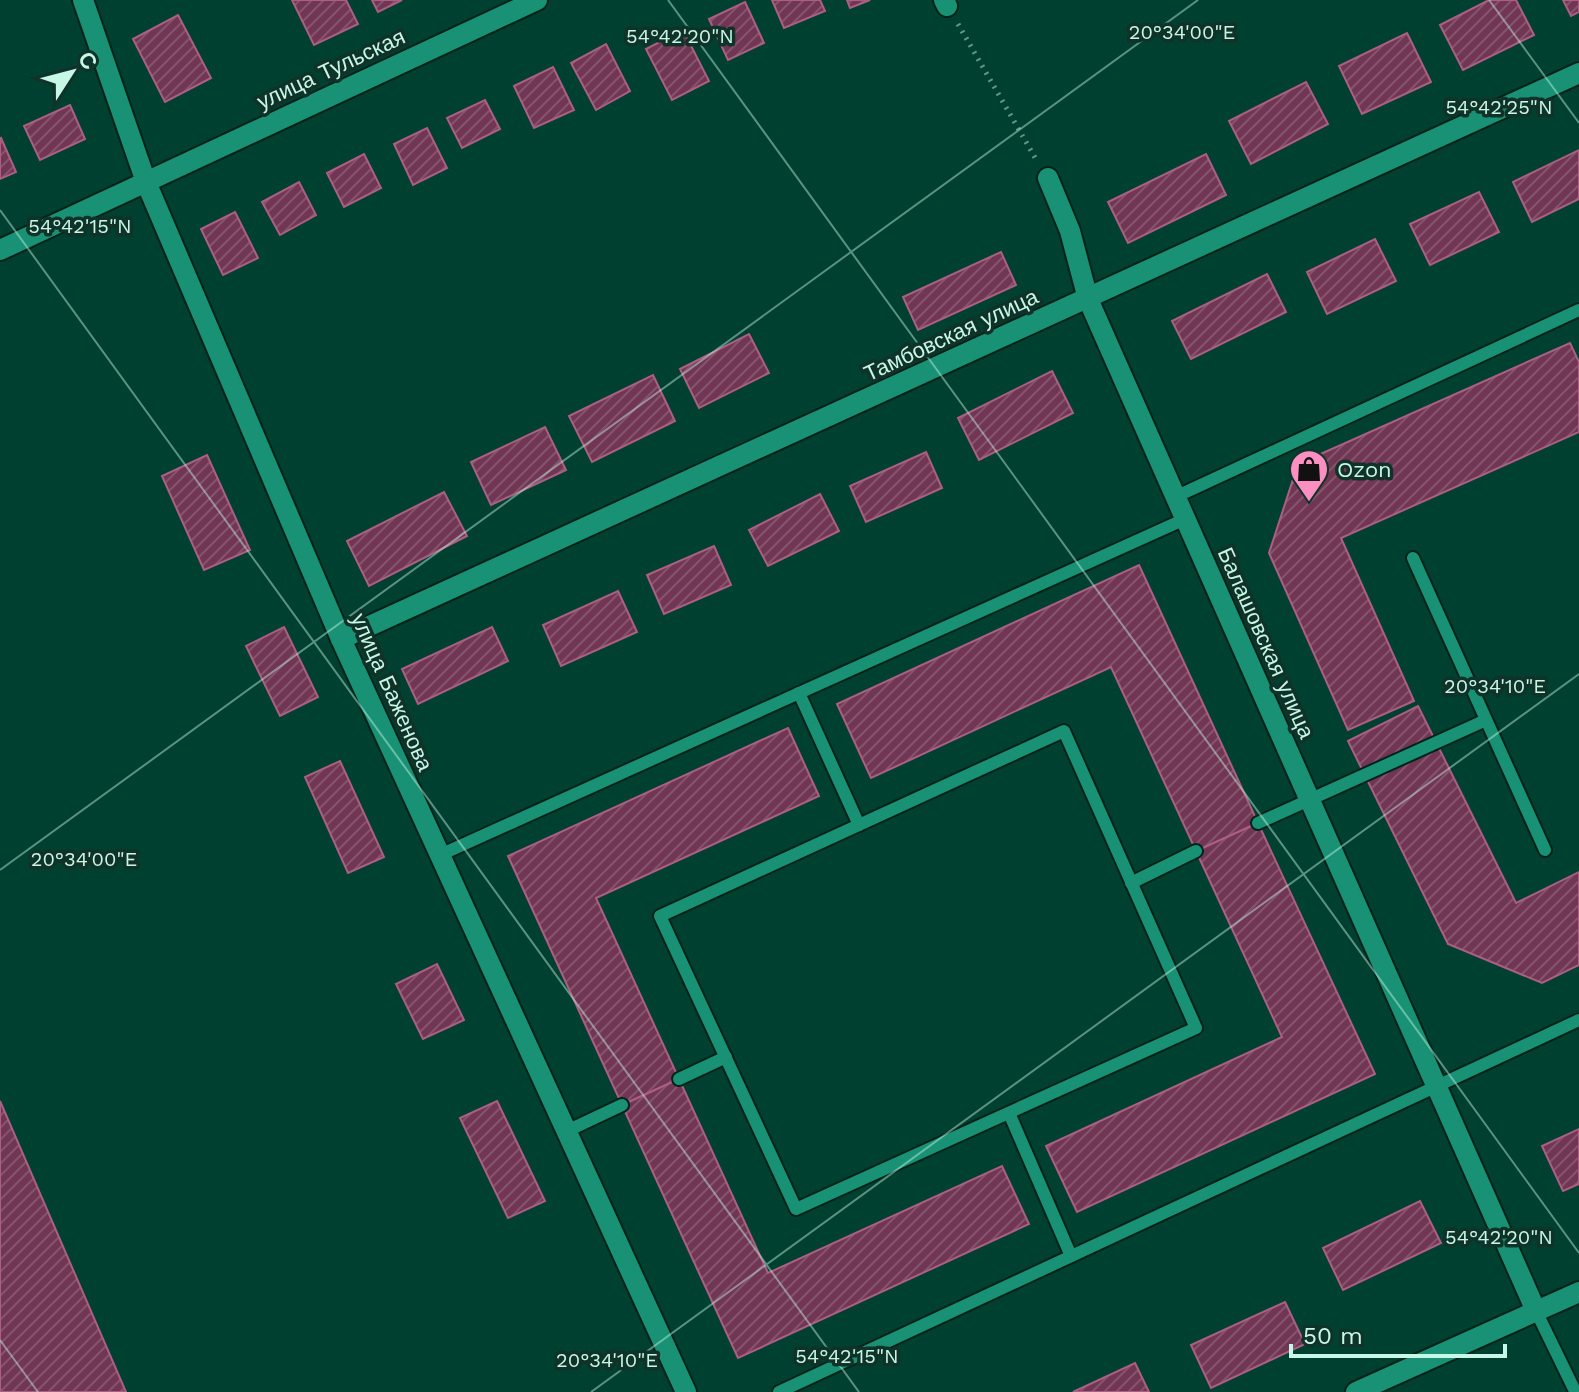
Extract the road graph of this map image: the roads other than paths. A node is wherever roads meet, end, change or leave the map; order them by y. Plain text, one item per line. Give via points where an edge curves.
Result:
1 (83, 0) edge
2 (537, 0) edge
3 (1579, 73) edge
4 (1048, 178) road end
5 (146, 182) junction
6 (0, 250) edge
7 (1088, 299) junction
8 (1579, 310) edge
9 (1175, 497) junction
10 (1185, 519) junction
11 (1413, 558) dead end
12 (341, 639) junction
13 (799, 693) junction
14 (1486, 720) junction
15 (1309, 799) junction
16 (1258, 823) dead end
17 (859, 825) junction
18 (1545, 850) dead end
19 (1196, 851) dead end
20 (440, 855) junction
21 (1131, 883) junction
22 (1579, 1020) edge
23 (726, 1057) junction
24 (679, 1079) dead end
25 (1436, 1085) junction
26 (622, 1105) dead end
27 (1009, 1113) junction
28 (567, 1131) junction
29 (1071, 1256) junction
30 (1579, 1292) edge
31 (1536, 1311) junction
32 (1574, 1389) dead end
33 (686, 1392) edge
34 (779, 1392) edge
35 (1356, 1392) edge

1 - 5 street, улица Баженова
2 - 5 street, улица Тульская
3 - 7 street, Тамбовская улица
4 - 7 street, Балашовская улица via 1070,231
5 - 6 street, улица Тульская
5 - 12 street, улица Баженова
7 - 9 street, Балашовская улица
7 - 12 street, Тамбовская улица
8 - 9 lane
9 - 10 street, Балашовская улица
10 - 13 lane
10 - 15 street, Балашовская улица
11 - 14 lane
12 - 20 street, улица Баженова
13 - 17 lane
13 - 20 lane
14 - 15 lane
14 - 18 lane
15 - 16 lane
15 - 25 street, Балашовская улица
17 - 21 lane via 1064,731
17 - 23 lane via 660,916
19 - 21 lane
20 - 28 street, улица Баженова
21 - 27 lane via 1196,1028
22 - 25 lane
23 - 24 lane
23 - 27 lane via 796,1209
25 - 29 lane
25 - 31 street, Балашовская улица
26 - 28 lane
27 - 29 lane
28 - 33 street, улица Баженова
29 - 34 lane
30 - 31 street
31 - 32 lane
31 - 35 street

